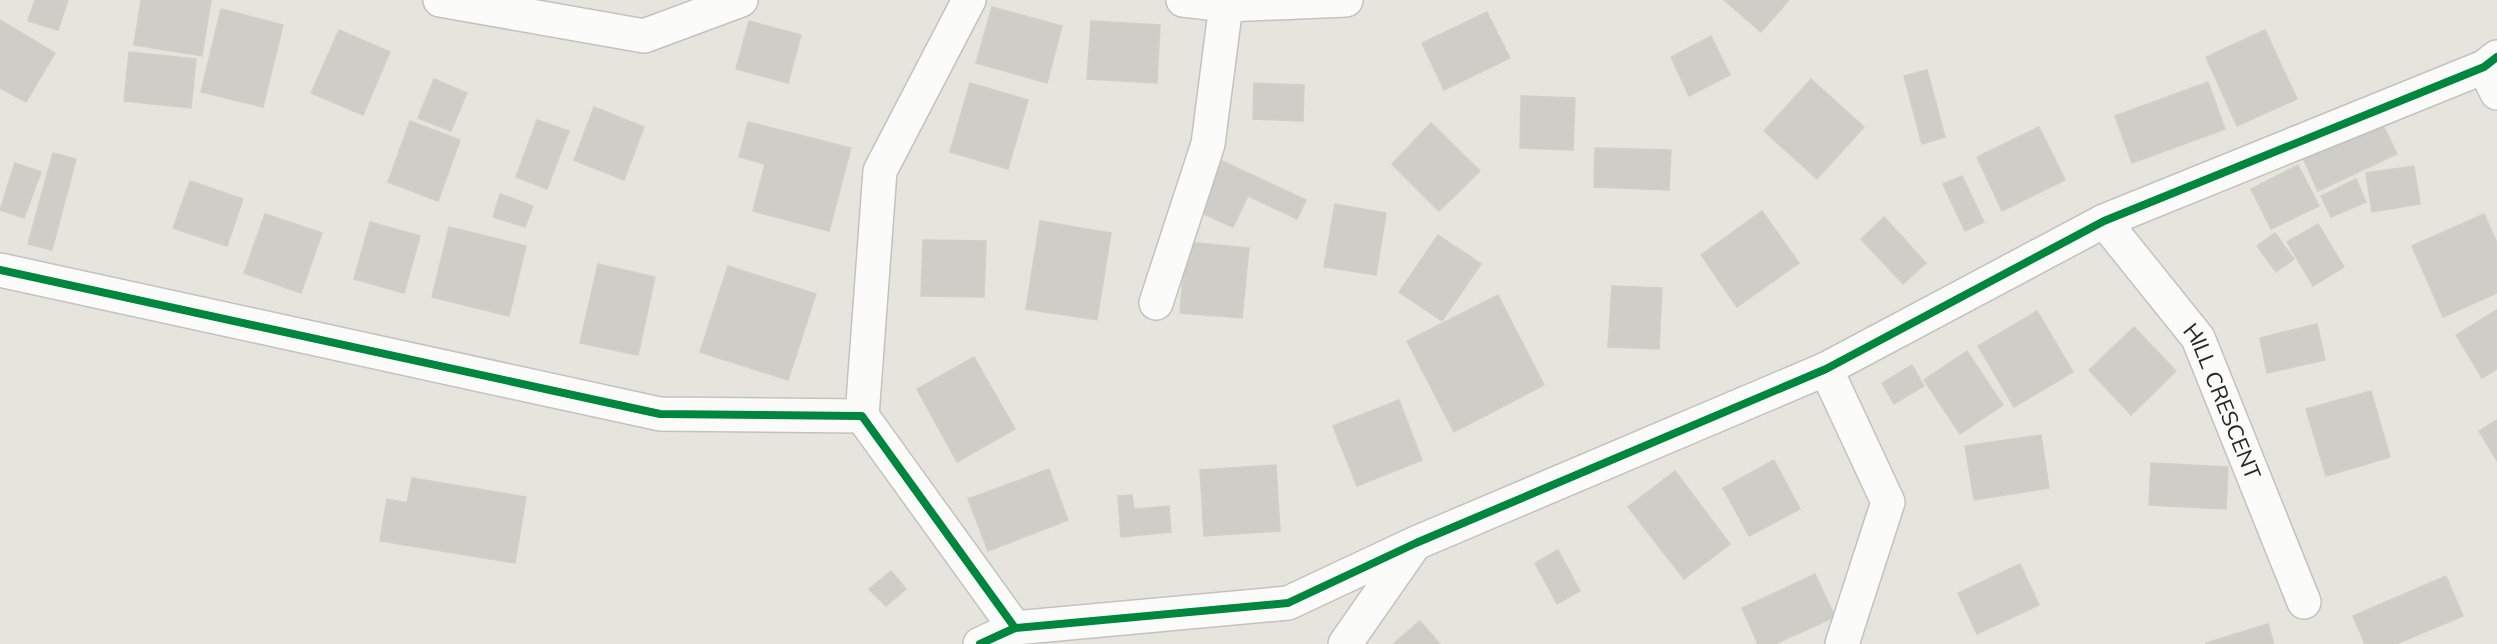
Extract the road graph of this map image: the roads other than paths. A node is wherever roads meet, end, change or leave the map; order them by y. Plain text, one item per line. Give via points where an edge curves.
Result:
1 (440, 0) edge
2 (741, 0) edge
3 (969, 0) edge
4 (1183, 0) edge
5 (1346, 0) edge
6 (1226, 5) junction
7 (2493, 72) edge
8 (2104, 221) junction
9 (0, 270) edge
10 (1156, 303) dead end
11 (1826, 369) junction
12 (862, 416) junction
13 (1416, 543) junction
14 (2304, 602) dead end
15 (1015, 628) junction
16 (980, 644) edge
17 (1345, 644) edge
18 (1842, 644) edge

1 - 2 street via 644,36
3 - 12 street via 880,171
4 - 6 street
5 - 6 street
6 - 10 street via 1208,144
7 - 8 street
8 - 11 street
8 - 14 street, HILL CRESCENT via 2198,338
9 - 12 street via 660,414
11 - 13 street
11 - 18 street via 1888,502
12 - 15 street
13 - 15 street via 1288,603
13 - 17 street
15 - 16 street

